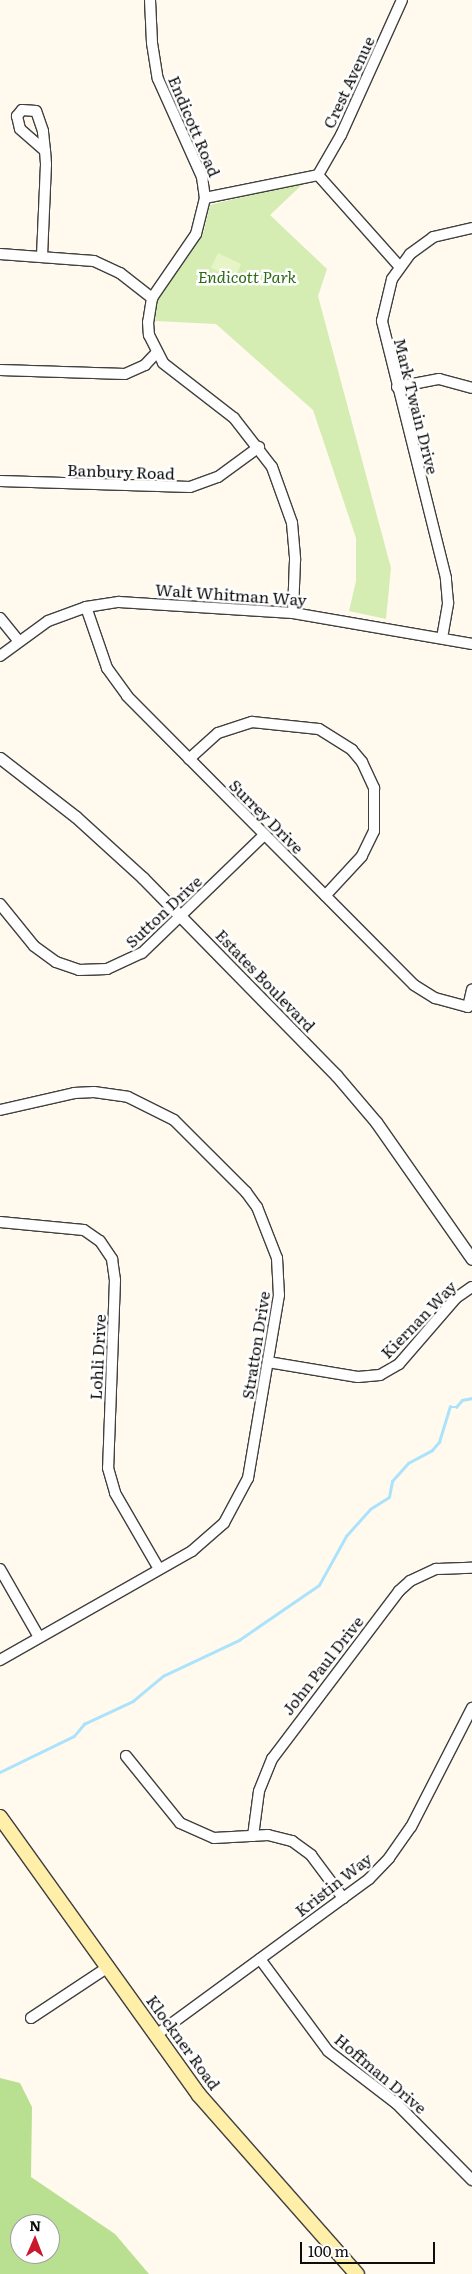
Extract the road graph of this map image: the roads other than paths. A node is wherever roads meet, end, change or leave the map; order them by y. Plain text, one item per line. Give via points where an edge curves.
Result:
1 (150, 0) edge
2 (402, 0) edge
3 (45, 151) dead end
4 (318, 175) junction
5 (206, 198) junction
6 (472, 228) edge
7 (0, 254) edge
8 (42, 256) junction
9 (399, 266) junction
10 (152, 298) junction
11 (156, 353) junction
12 (0, 370) edge
13 (397, 387) junction
14 (472, 388) edge
15 (259, 447) junction
16 (0, 481) edge
17 (86, 607) junction
18 (292, 613) junction
19 (0, 618) edge
20 (442, 638) junction
21 (18, 640) junction
22 (472, 644) edge
23 (0, 656) edge
24 (0, 758) edge
25 (189, 759) junction
26 (264, 835) junction
27 (325, 896) junction
28 (0, 904) edge
29 (181, 915) junction
30 (472, 989) edge
31 (0, 1110) edge
32 (0, 1222) edge
33 (472, 1259) edge
34 (472, 1286) edge
35 (268, 1362) junction
36 (472, 1568) edge
37 (0, 1569) edge
38 (160, 1569) junction
39 (40, 1637) junction
40 (0, 1660) edge
41 (472, 1708) edge
42 (126, 1756) dead end
43 (0, 1817) edge
44 (252, 1836) junction
45 (343, 1898) junction
46 (260, 1959) junction
47 (108, 1967) junction
48 (31, 2018) dead end
49 (156, 2035) junction
50 (472, 2180) edge
51 (357, 2274) edge

1 - 5 street, Endicott Road via 158,79 202,176
2 - 4 street, Crest Avenue via 341,135
3 - 8 street
4 - 5 street
4 - 9 street
5 - 10 street, Endicott Road via 196,234
6 - 9 street, Mark Twain Drive via 433,237
7 - 8 street
8 - 10 street via 81,258 107,266
9 - 13 street, Mark Twain Drive via 386,292 382,321
10 - 11 street, Endicott Road via 148,322
11 - 12 street via 145,365 125,374
11 - 15 street, Endicott Road via 172,372 234,418
13 - 14 street via 438,379
13 - 20 street, Mark Twain Drive via 447,584 448,603
15 - 16 street, Banbury Road via 218,477 190,487
15 - 18 street, Endicott Road via 281,486 292,523 295,560
17 - 18 street, Walt Whitman Way via 119,602 173,603
17 - 21 street, Walt Whitman Way via 48,621
17 - 25 street, Surrey Drive via 100,652 116,683
18 - 20 street, Walt Whitman Way
19 - 21 street
20 - 22 street, Walt Whitman Way
21 - 23 street, Walt Whitman Way
24 - 29 street, Estates Boulevard via 76,817
25 - 26 street, Surrey Drive
25 - 27 street via 218,733 252,722 319,729 352,750 362,762 374,788 374,831 362,856
26 - 27 street, Surrey Drive
26 - 29 street, Sutton Drive
27 - 30 street, Surrey Drive via 414,985 435,998 468,1007
28 - 29 street, Sutton Drive via 45,955 67,967 92,971 132,960
29 - 33 street, Estates Boulevard via 357,1098
31 - 35 street, Stratton Drive via 74,1093 102,1093 146,1104 183,1127 246,1192 272,1240 279,1295
32 - 38 street, Lohli Drive via 84,1230 100,1241 112,1259 115,1280 108,1468 116,1493
34 - 35 street, Kiernan Way via 456,1298 399,1364 380,1375 358,1377
35 - 38 street, Stratton Drive via 248,1478 242,1493 211,1537
36 - 44 street, John Paul Drive via 436,1569 410,1581 399,1591 272,1759 259,1791
37 - 39 street
38 - 39 street, Stratton Drive
39 - 40 street, Stratton Drive
41 - 45 street, Kristin Way via 401,1843 369,1879
42 - 44 street via 170,1814 191,1830 214,1838
43 - 47 main road, Klockner Road
44 - 45 street via 282,1838 302,1847
45 - 46 street, Kristin Way
46 - 49 street, Kristin Way
46 - 50 street, Hoffman Drive via 328,2052 397,2104
47 - 48 street
47 - 49 main road, Klockner Road
49 - 51 main road, Klockner Road via 199,2095

